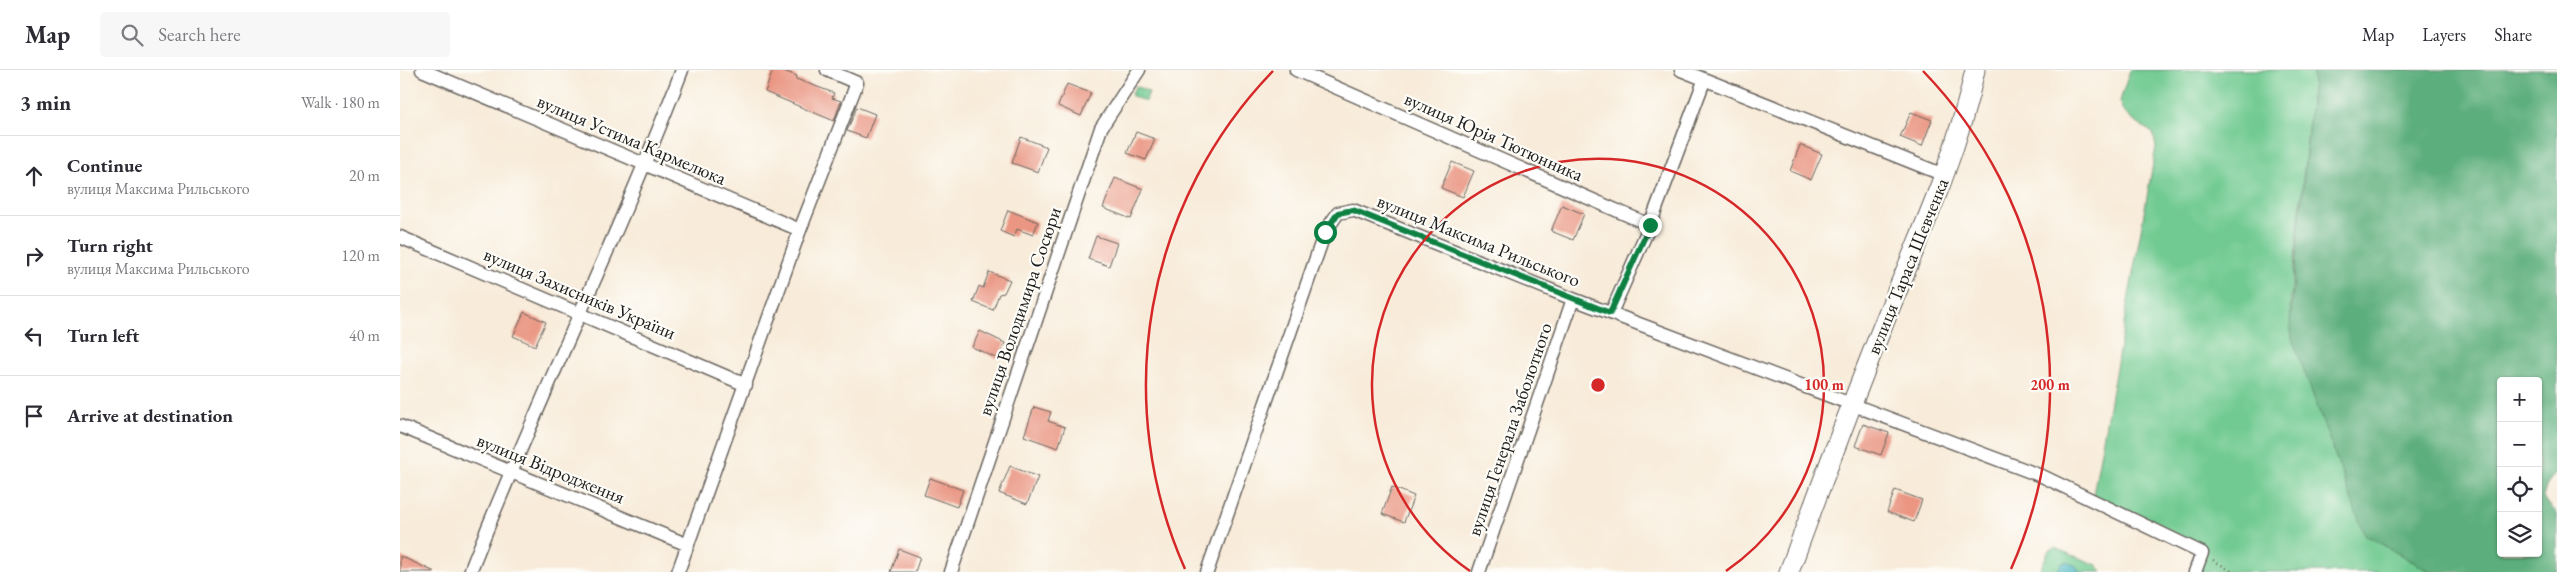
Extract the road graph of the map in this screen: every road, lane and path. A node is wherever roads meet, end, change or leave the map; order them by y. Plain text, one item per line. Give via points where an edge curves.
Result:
1 (422, 70) edge
2 (682, 70) edge
3 (827, 70) edge
4 (1139, 70) edge
5 (1296, 70) edge
6 (1680, 70) edge
7 (1975, 70) edge
8 (1704, 81) junction
9 (646, 166) junction
10 (1944, 175) junction
11 (1650, 225) junction
12 (800, 230) junction
13 (400, 236) edge
14 (1574, 299) junction
15 (1610, 313) junction
16 (581, 314) junction
17 (746, 385) junction
18 (1852, 403) junction
19 (400, 426) edge
20 (509, 472) junction
21 (688, 545) junction
22 (2202, 553) junction
23 (470, 572) edge
24 (678, 572) edge
25 (951, 572) edge
26 (1207, 572) edge
27 (1479, 572) edge
28 (1789, 572) edge
29 (2195, 572) edge
30 (2233, 572) edge

1 - 9 street, вулиця Устима Кармелюка
2 - 9 street
3 - 12 street via 857,83
4 - 25 street, вулиця Володимира Сосюри via 1101,128
5 - 11 street, вулиця Юрія Тютюнника
6 - 8 street
7 - 10 street, вулиця Тараса Шевченка
8 - 10 street
8 - 11 street
9 - 12 street, вулиця Устима Кармелюка
9 - 16 street
10 - 18 street, вулиця Тараса Шевченка
11 - 15 street
12 - 17 street
13 - 16 street, вулиця Захисників України
14 - 15 street, вулиця Максима Рильського
14 - 26 street, вулиця Максима Рильського via 1353,210 1338,213 1325,232
14 - 27 street, вулиця Генерала Заболотного
15 - 18 street, вулиця Максима Рильського
16 - 17 street, вулиця Захисників України
16 - 20 street
17 - 21 street
18 - 22 street, вулиця Максима Рильського via 2044,477
18 - 28 street, вулиця Тараса Шевченка
19 - 20 street, вулиця Відродження
20 - 21 street, вулиця Відродження
20 - 23 street
21 - 24 street
22 - 29 street
22 - 30 path

